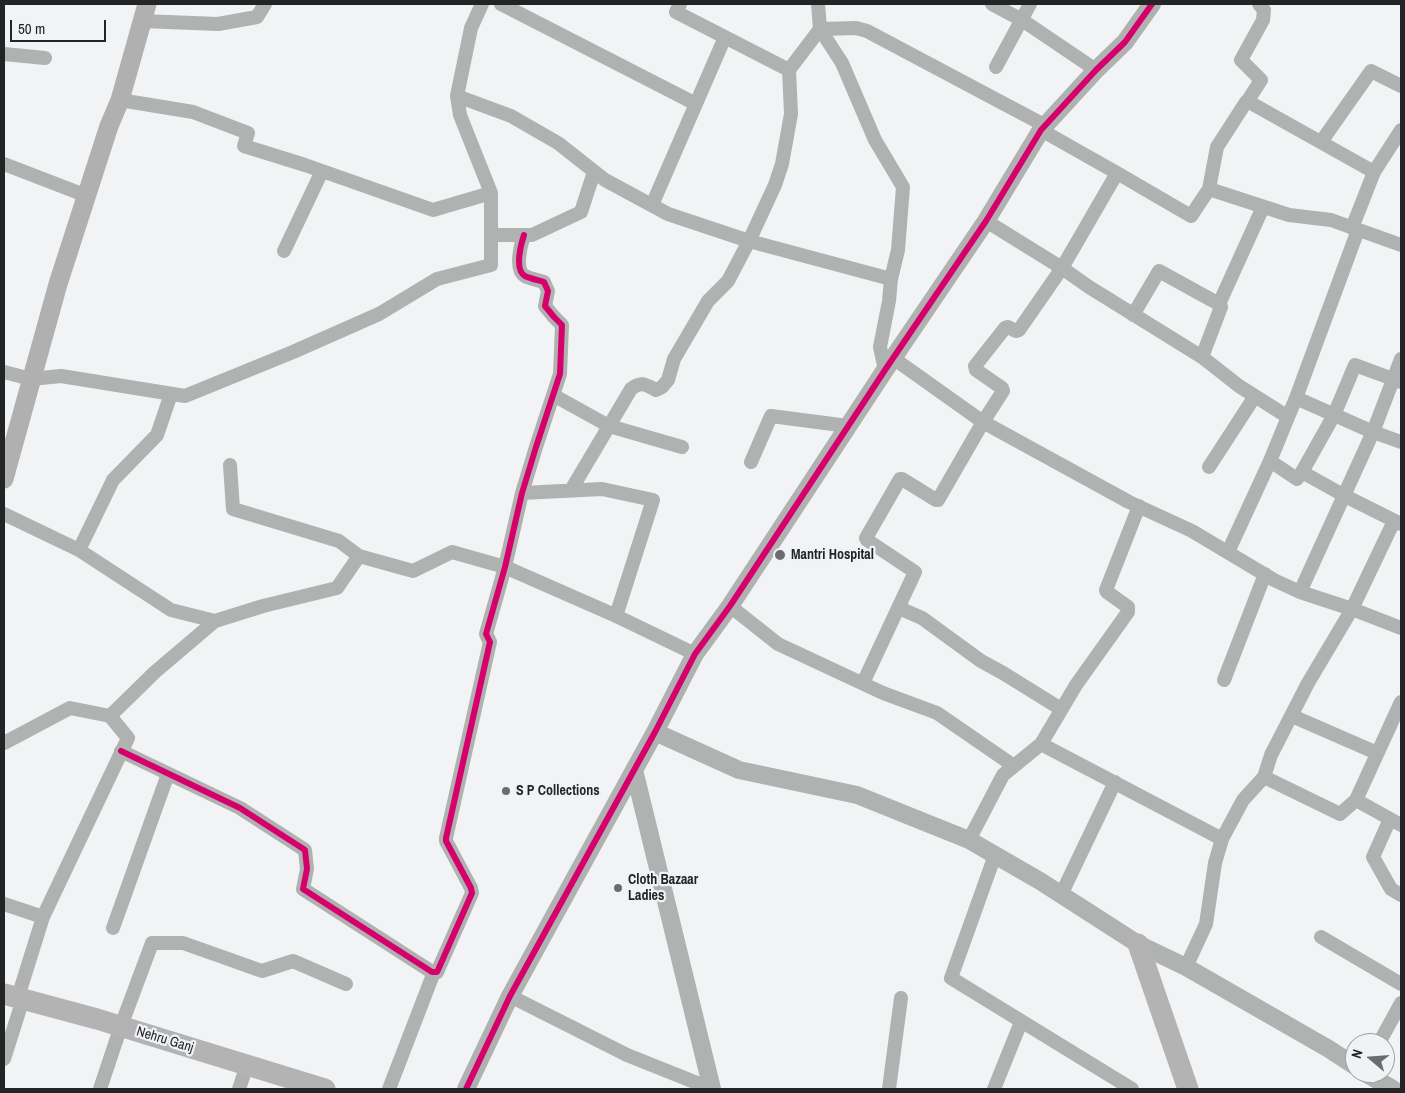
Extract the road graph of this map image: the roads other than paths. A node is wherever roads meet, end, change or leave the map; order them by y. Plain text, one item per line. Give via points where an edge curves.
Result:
1 (265, 4) edge
2 (482, 4) edge
3 (501, 4) edge
4 (680, 4) edge
5 (818, 4) edge
6 (992, 4) edge
7 (1030, 4) edge
8 (1152, 4) edge
9 (1259, 4) edge
10 (144, 12) edge
11 (1022, 20) junction
12 (820, 30) junction
13 (725, 37) junction
14 (4, 54) edge
15 (45, 58) dead end
16 (996, 66) dead end
17 (789, 70) junction
18 (1096, 70) junction
19 (1401, 86) edge
20 (457, 96) junction
21 (120, 100) junction
22 (1247, 102) junction
23 (696, 104) junction
24 (1042, 127) junction
25 (1401, 130) edge
26 (1321, 142) junction
27 (4, 164) edge
28 (322, 171) junction
29 (594, 172) junction
30 (1118, 172) junction
31 (1374, 172) junction
32 (1209, 189) junction
33 (491, 193) junction
34 (87, 196) junction
35 (652, 205) junction
36 (1263, 207) junction
37 (986, 221) junction
38 (1355, 229) junction
39 (524, 234) junction
40 (491, 235) junction
41 (749, 241) junction
42 (1401, 245) edge
43 (284, 251) dead end
44 (1062, 268) junction
45 (891, 279) junction
46 (1220, 304) junction
47 (1134, 315) junction
48 (1202, 357) junction
49 (1401, 359) edge
50 (889, 364) junction
51 (4, 372) edge
52 (32, 379) junction
53 (1398, 380) edge
54 (171, 394) junction
55 (554, 395) junction
56 (1255, 396) junction
57 (1296, 398) junction
58 (1334, 415) junction
59 (1288, 417) junction
60 (983, 422) junction
61 (609, 426) junction
62 (848, 426) junction
63 (1373, 432) junction
64 (1401, 442) edge
65 (682, 447) dead end
66 (1270, 461) junction
67 (751, 462) dead end
68 (230, 465) dead end
69 (1209, 467) dead end
70 (1302, 472) junction
71 (4, 479) edge
72 (571, 490) junction
73 (522, 493) junction
74 (1344, 496) junction
75 (1139, 506) junction
76 (4, 514) edge
77 (1398, 522) edge
78 (79, 550) junction
79 (1228, 552) junction
80 (359, 556) junction
81 (505, 567) junction
82 (1265, 574) junction
83 (1300, 592) junction
84 (730, 606) junction
85 (899, 608) junction
86 (1352, 609) junction
87 (616, 616) junction
88 (215, 621) junction
89 (1401, 628) edge
90 (695, 654) junction
91 (1224, 680) dead end
92 (863, 684) junction
93 (1401, 702) edge
94 (1061, 709) junction
95 (110, 716) junction
96 (1292, 716) junction
97 (655, 732) junction
98 (4, 743) edge
99 (1040, 744) junction
100 (121, 751) junction
101 (1377, 753) junction
102 (1014, 766) junction
103 (634, 770) junction
104 (168, 774) junction
105 (1264, 777) junction
106 (1115, 782) junction
107 (1356, 800) junction
108 (1396, 822) edge
109 (1222, 839) junction
110 (969, 840) junction
111 (995, 855) junction
112 (1061, 895) junction
113 (1401, 895) edge
114 (4, 904) edge
115 (43, 916) junction
116 (112, 928) dead end
117 (1321, 937) dead end
118 (1138, 944) junction
119 (1186, 967) junction
120 (434, 972) junction
121 (346, 984) dead end
122 (1401, 984) edge
123 (15, 996) edge
124 (510, 996) junction
125 (901, 998) dead end
126 (1401, 1003) edge
127 (1022, 1022) junction
128 (121, 1026) junction
129 (1384, 1033) edge
130 (1345, 1059) edge
131 (4, 1060) edge
132 (247, 1065) junction
133 (100, 1089) edge
134 (239, 1089) edge
135 (323, 1089) edge
136 (390, 1089) edge
137 (466, 1089) edge
138 (712, 1089) edge
139 (889, 1089) edge
140 (994, 1089) edge
141 (1132, 1089) edge
142 (1188, 1089) edge

1 - 10 street via 257,17 218,24
2 - 20 street via 471,28
3 - 23 street
4 - 13 street via 676,12
5 - 12 street
6 - 11 street
7 - 11 street
8 - 18 street via 1125,42
9 - 22 street via 1264,10 1263,20 1241,58 1261,80
10 - 21 main road
11 - 16 street
11 - 18 street
12 - 17 street
12 - 24 street via 856,28 867,31
12 - 45 street via 842,64 875,140 903,187 898,250
13 - 17 street
13 - 23 street
14 - 15 street
17 - 41 street via 791,114 780,174
18 - 24 street
19 - 26 street via 1371,71
20 - 29 street via 511,116 558,143
20 - 33 street via 460,115
21 - 28 street via 192,112 248,133 244,146
21 - 34 main road
22 - 26 street
22 - 32 street via 1217,147
23 - 35 street
24 - 30 street
24 - 37 street
25 - 31 street
26 - 31 street
27 - 34 street
28 - 33 street via 433,210
28 - 43 street
29 - 35 street
29 - 39 street via 580,212 532,234
30 - 32 street via 1191,216
30 - 44 street
31 - 38 street
32 - 36 street
33 - 40 street
34 - 52 main road
35 - 41 street via 668,214
36 - 38 street via 1289,215 1331,220
36 - 46 street
37 - 44 street
37 - 50 street
38 - 42 street
38 - 57 street
39 - 40 street
39 - 55 street via 519,266 521,273 544,282 548,291 545,306 562,325 561,366
40 - 54 street via 491,265 436,279 379,314 292,352 185,396
41 - 45 street
41 - 61 street via 728,281 708,301 674,359 668,380 656,390 637,384
44 - 47 street
44 - 60 street via 1019,330 1005,328 976,366 976,370 1003,389
45 - 50 street via 880,347
46 - 47 street via 1159,272
46 - 48 street via 1222,307
47 - 48 street
48 - 56 street
49 - 53 street
50 - 60 street
50 - 62 street
51 - 52 street
52 - 54 street via 61,376
52 - 71 main road
53 - 58 street via 1355,365
53 - 63 street
54 - 78 street via 157,435 113,480
55 - 61 street
55 - 73 street
56 - 59 street
56 - 69 street
57 - 58 street
57 - 59 street
58 - 63 street
58 - 70 street
59 - 66 street
60 - 75 street
60 - 85 street via 938,500 900,479 866,538 914,571
61 - 65 street
61 - 72 street
62 - 67 street via 771,416
62 - 84 street
63 - 64 street
63 - 74 street
66 - 70 street via 1297,479
66 - 79 street
68 - 80 street via 232,509 339,541
70 - 74 street
72 - 73 street
72 - 87 street via 602,488 653,500
73 - 81 street
74 - 77 street
74 - 83 street
75 - 79 street
75 - 94 street via 1106,590 1128,607 1128,612
76 - 78 street
77 - 86 street
78 - 88 street via 171,610
79 - 82 street
80 - 81 street via 413,571 452,552
80 - 88 street via 337,588
81 - 87 street
81 - 120 street via 486,634 490,642 446,838 472,893 438,970
82 - 83 street
82 - 91 street
83 - 86 street
84 - 90 street
84 - 92 street via 778,644
85 - 92 street
85 - 94 street via 922,618 981,661
86 - 89 street
86 - 96 street
87 - 90 street
88 - 95 street
90 - 97 street
92 - 102 street via 937,713
93 - 101 street
94 - 99 street
95 - 98 street via 70,708
95 - 100 street via 128,738
96 - 101 street
96 - 105 street via 1271,755
97 - 103 street
97 - 110 street via 739,770 857,795
99 - 102 street
99 - 106 street
100 - 104 street
100 - 115 street
101 - 107 street
102 - 110 street via 1003,774
103 - 124 street
103 - 138 street
104 - 116 street
104 - 120 street via 240,808 305,850 307,869 303,889
105 - 107 street via 1340,814
105 - 109 street via 1243,800
106 - 109 street
106 - 112 street
107 - 108 street
108 - 113 street via 1373,857 1391,889
109 - 119 street via 1206,924
110 - 111 street
111 - 112 street
111 - 127 street via 951,978
112 - 118 street
114 - 115 street
115 - 123 street
117 - 122 street
118 - 119 street
118 - 142 main road
119 - 130 street
120 - 136 street
121 - 128 street via 293,961 262,972 183,943 152,943
123 - 128 main road, Nehru Ganj
123 - 131 street
124 - 137 street
124 - 138 street via 627,1055
125 - 139 street
126 - 129 street
127 - 140 street
127 - 141 street
128 - 132 main road, Nehru Ganj
128 - 133 street
132 - 134 street
132 - 135 main road, Nehru Ganj

